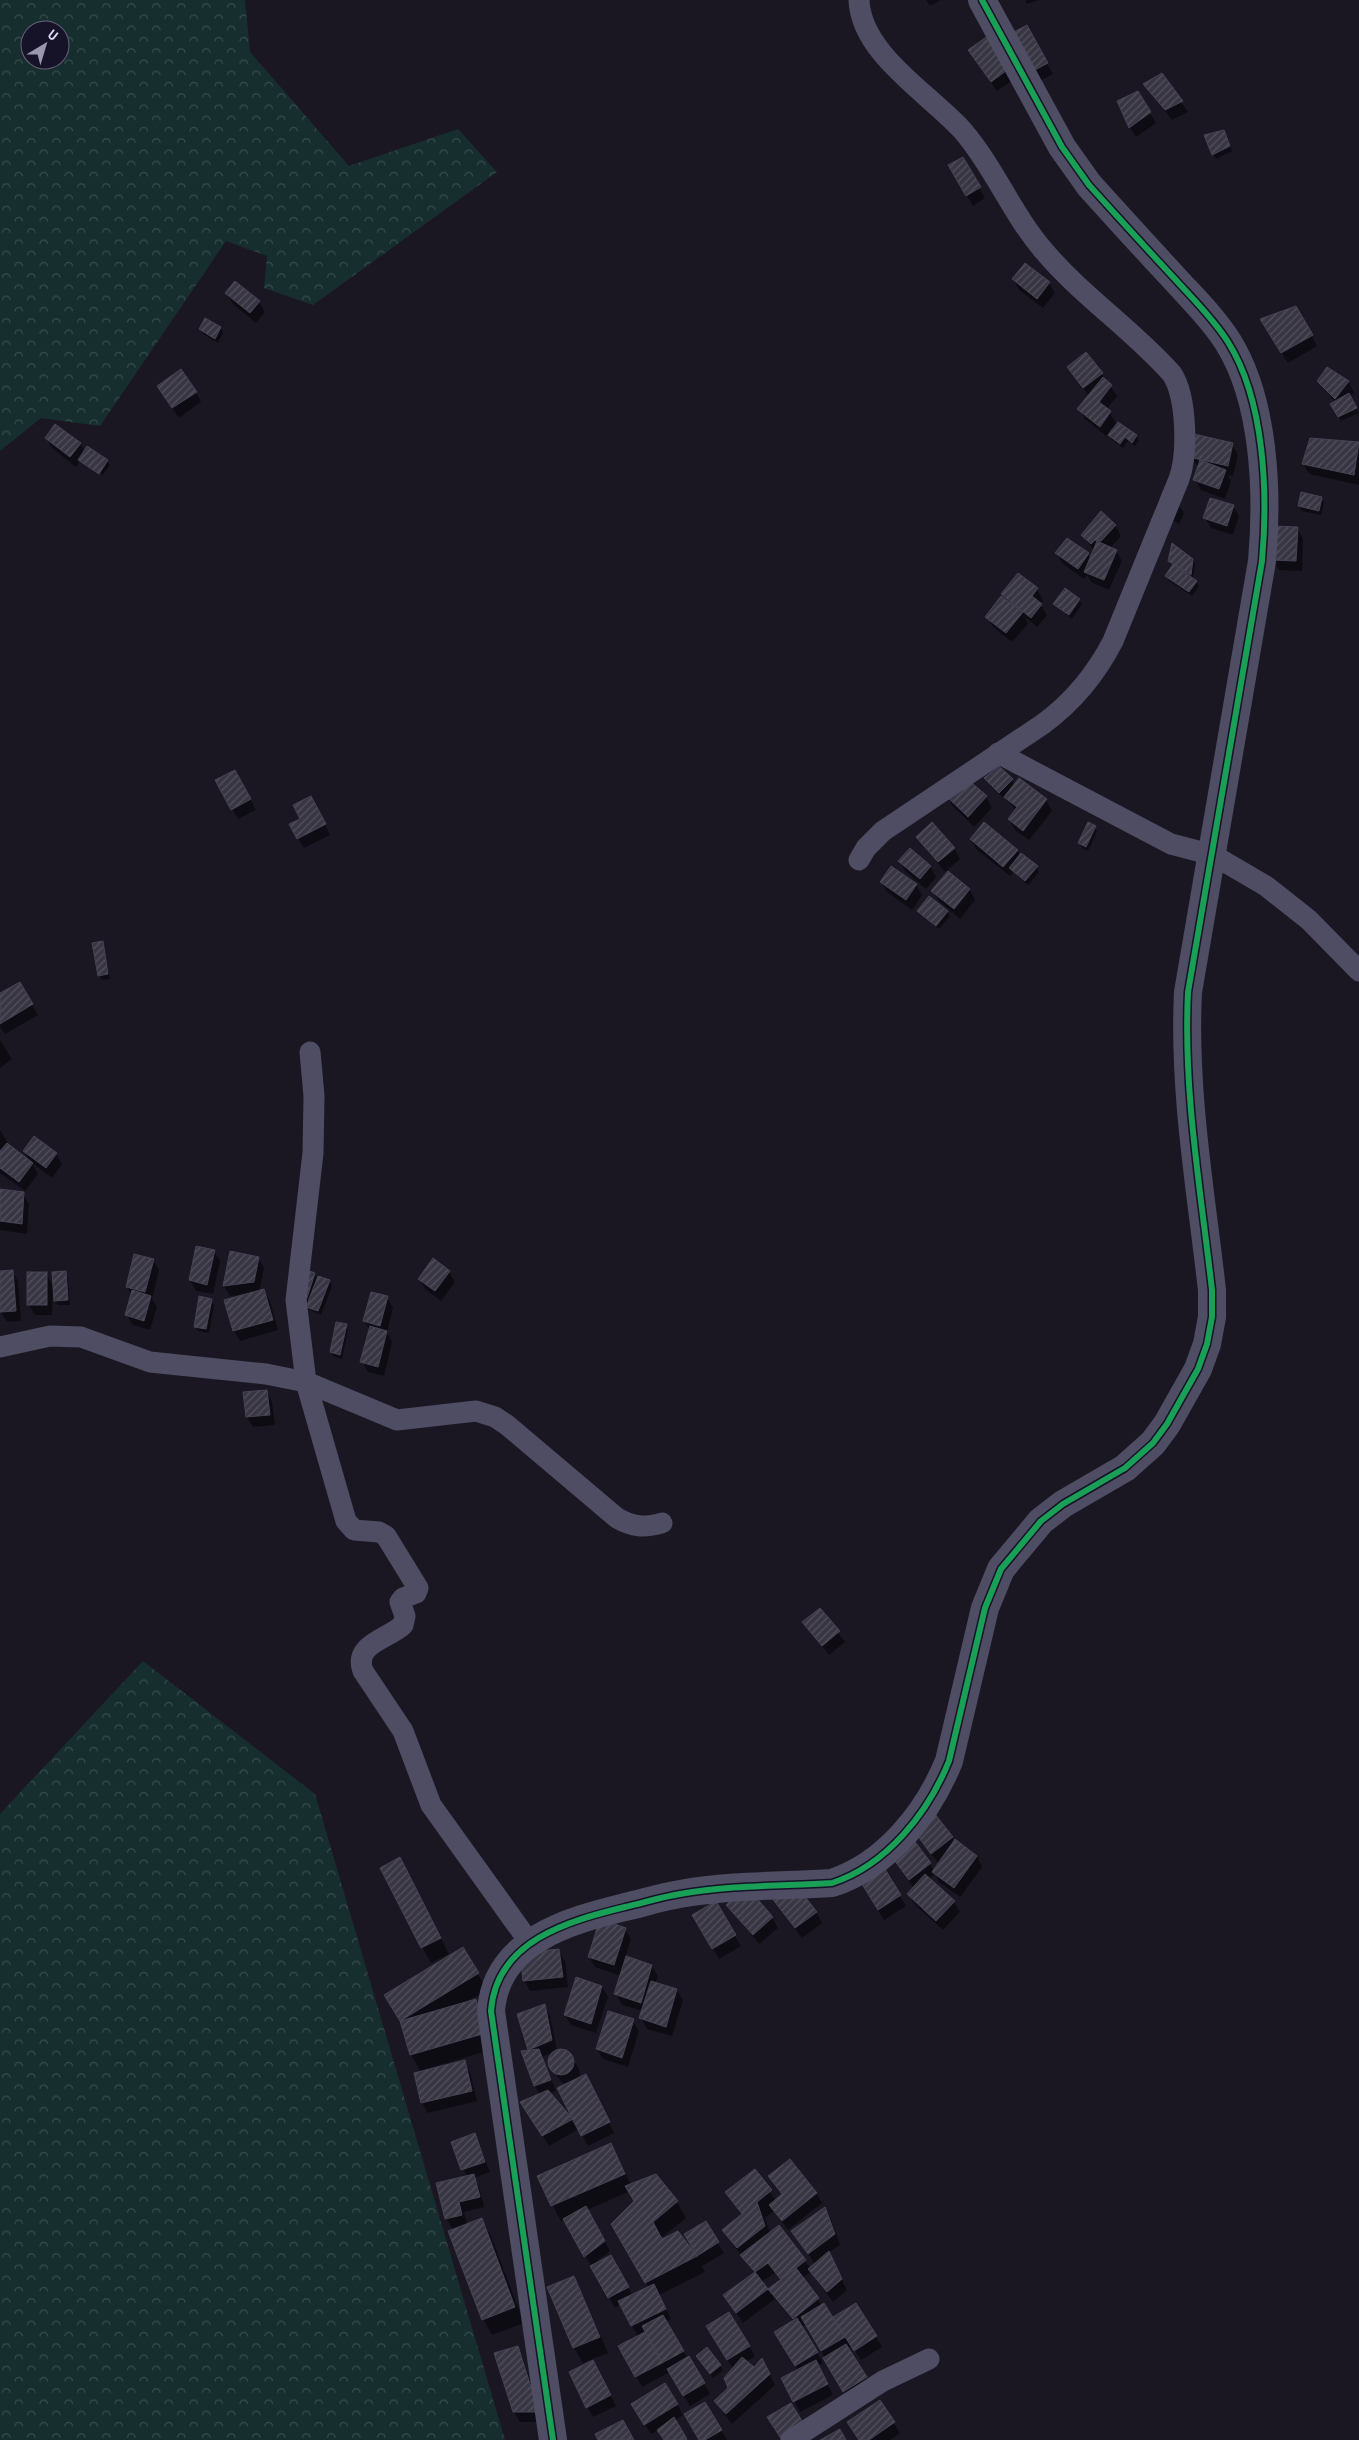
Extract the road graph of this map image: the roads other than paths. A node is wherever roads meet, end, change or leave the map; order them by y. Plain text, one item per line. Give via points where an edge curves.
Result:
1 (859, 0) edge
2 (982, 0) edge
3 (998, 753) junction
4 (1213, 855) junction
5 (859, 860) dead end
6 (1359, 971) edge
7 (310, 1052) dead end
8 (0, 1348) edge
9 (306, 1382) junction
10 (662, 1523) dead end
11 (530, 1944) junction
12 (929, 2359) dead end
13 (554, 2440) edge
14 (791, 2440) edge

1 - 3 street via 861,16 875,42 903,75 966,136 1042,248 1165,366 1181,391 1182,471 1104,658 1062,710
2 - 4 street via 1077,170 1207,314 1240,364 1248,390 1264,481 1265,525 1262,561
3 - 4 street via 1171,844
3 - 5 street via 883,831
4 - 6 street via 1266,886 1309,920
4 - 11 street via 1188,992 1186,1049 1212,1290 1212,1317 1198,1369 1167,1424 1137,1458 1041,1521 1001,1569 985,1608 940,1782 920,1816 884,1853 847,1878 832,1883 680,1894 591,1915 559,1926
7 - 9 street via 314,1096 313,1153 296,1300
8 - 9 street via 50,1336 81,1337 150,1362 266,1374
9 - 10 street via 397,1420 467,1411 495,1417 617,1518 634,1526
9 - 11 street via 346,1521 354,1530 379,1532 386,1536 418,1588 416,1593 400,1602 405,1616 403,1625 362,1653 362,1671 403,1731 431,1805
11 - 13 street via 499,1978 491,2011
12 - 14 street via 884,2381

